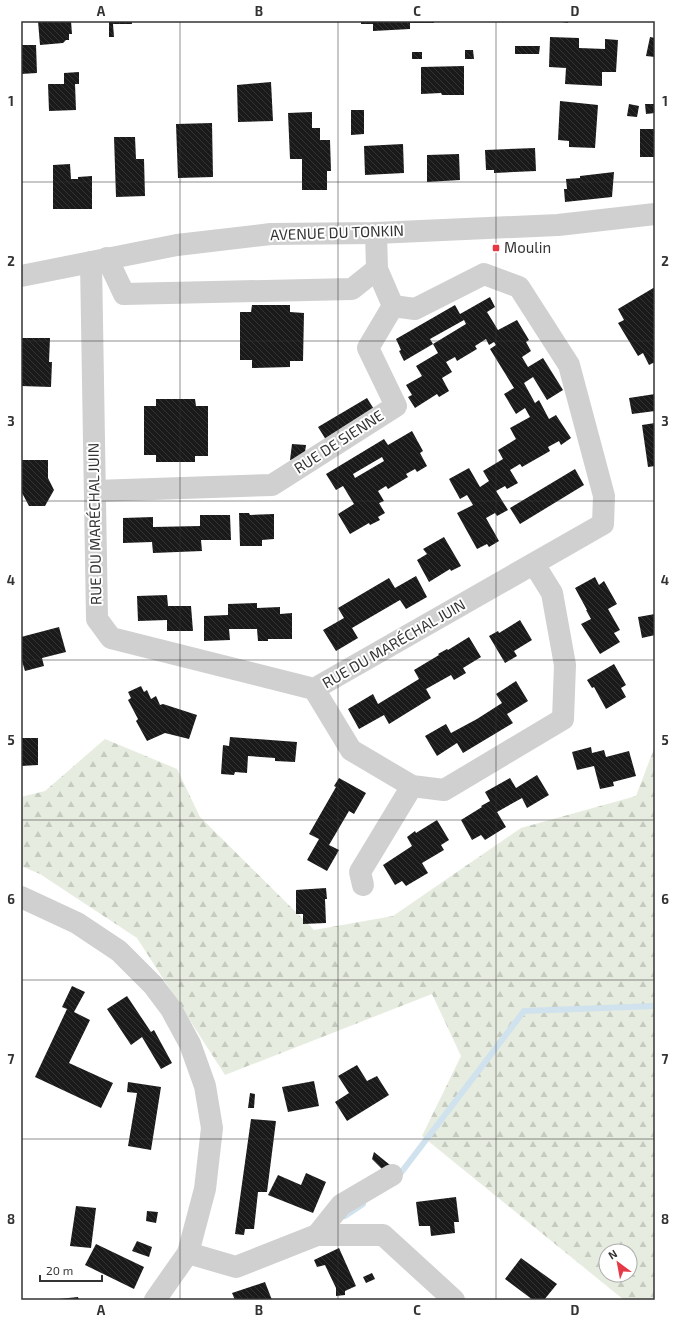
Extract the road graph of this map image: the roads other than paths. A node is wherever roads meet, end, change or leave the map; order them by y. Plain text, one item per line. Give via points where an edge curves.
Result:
1 (655, 214) edge
2 (376, 233) junction
3 (99, 260) junction
4 (377, 269) junction
5 (21, 276) edge
6 (393, 306) junction
7 (95, 491) junction
8 (534, 564) junction
9 (314, 689) junction
10 (412, 786) junction
11 (363, 885) dead end
12 (21, 897) edge
13 (392, 1176) dead end
14 (317, 1235) junction
15 (188, 1254) junction
16 (155, 1300) edge
17 (454, 1300) edge

1 - 2 street, AVENUE DU TONKIN via 558,224
2 - 3 street, AVENUE DU TONKIN via 271,234 177,245
2 - 4 street
3 - 4 street via 124,294 352,289
3 - 5 street, AVENUE DU TONKIN
3 - 7 street, RUE DU MARÉCHAL JUIN
4 - 6 street
6 - 7 street, RUE DE SIENNE via 368,348 396,406 272,485
6 - 8 street, RUE DU MARÉCHAL JUIN via 415,309 484,274 519,287 569,365 604,496 603,524
7 - 9 street, RUE DU MARÉCHAL JUIN via 97,619 111,638
8 - 9 street, RUE DU MARÉCHAL JUIN
8 - 10 street via 552,593 565,665 563,719 444,790
9 - 10 street via 350,750
10 - 11 street via 360,872
12 - 15 street via 77,923 119,951 153,985 171,1009 190,1044 205,1086 212,1128 205,1189
13 - 14 street via 341,1205
14 - 15 street via 236,1267
14 - 17 street via 383,1235
15 - 16 street

